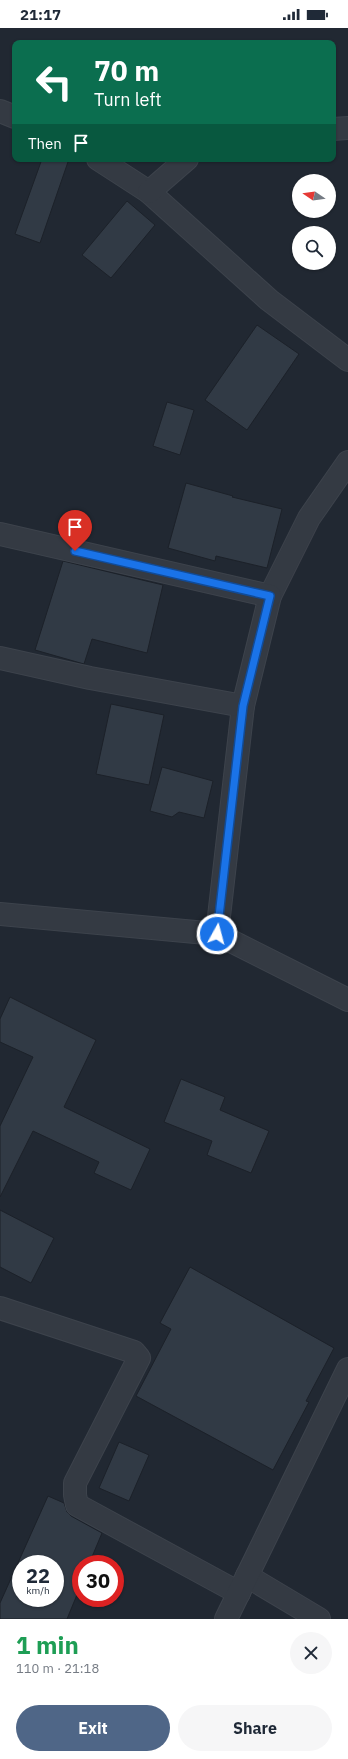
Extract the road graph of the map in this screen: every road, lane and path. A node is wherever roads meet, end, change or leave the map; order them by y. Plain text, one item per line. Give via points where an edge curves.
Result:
1 (0, 111) edge
2 (12, 116) edge
3 (348, 128) edge
4 (336, 129) edge
5 (103, 162) edge
6 (184, 162) edge
7 (149, 192) junction
8 (348, 360) edge
9 (348, 462) edge
10 (0, 534) edge
11 (270, 596) junction
12 (0, 658) edge
13 (243, 706) junction
14 (0, 914) edge
15 (217, 934) junction
16 (348, 1000) edge
17 (0, 1308) edge
18 (345, 1381) edge
19 (243, 1585) junction
20 (226, 1619) edge
21 (320, 1619) edge

1 - 2 street
3 - 4 street
5 - 7 street
6 - 7 street
7 - 8 street via 269,300
9 - 11 street via 309,518
10 - 11 street
11 - 13 street
12 - 13 street via 90,678
13 - 15 street
14 - 15 street
15 - 16 street
17 - 19 street via 134,1352 140,1358 75,1483 77,1504
18 - 19 street
19 - 20 street
19 - 21 street

